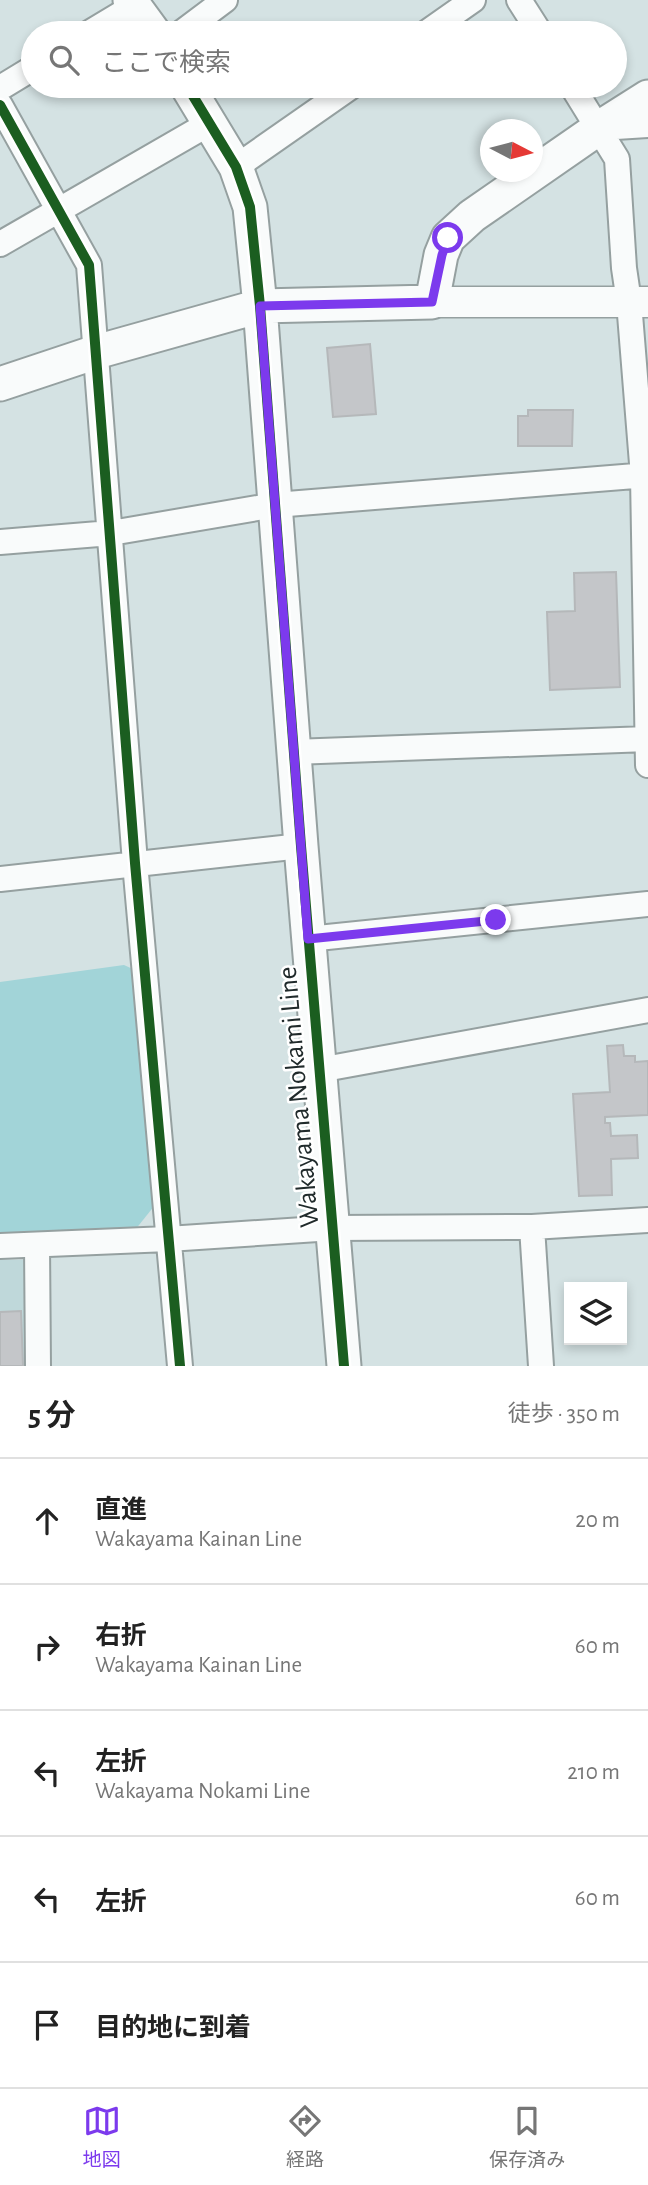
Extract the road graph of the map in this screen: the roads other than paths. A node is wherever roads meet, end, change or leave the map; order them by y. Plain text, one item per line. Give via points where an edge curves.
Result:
1 (225, 0) edge
2 (473, 0) edge
3 (519, 0) edge
4 (132, 3) edge
5 (106, 21) edge
6 (145, 21) edge
7 (197, 21) edge
8 (443, 21) edge
9 (532, 21) edge
10 (21, 75) edge
11 (0, 88) edge
12 (648, 97) edge
13 (195, 98) edge
14 (335, 98) edge
15 (580, 98) edge
16 (0, 105) edge
17 (210, 122) junction
18 (648, 125) edge
19 (599, 128) junction
20 (236, 167) junction
21 (58, 211) junction
22 (0, 244) edge
23 (432, 302) junction
24 (638, 302) edge
25 (260, 306) junction
26 (96, 352) junction
27 (0, 384) edge
28 (645, 476) edge
29 (275, 505) junction
30 (111, 533) junction
31 (0, 542) edge
32 (647, 739) edge
33 (293, 752) junction
34 (648, 765) edge
35 (301, 846) junction
36 (135, 863) junction
37 (0, 879) edge
38 (648, 905) edge
39 (308, 939) junction
40 (648, 1010) edge
41 (319, 1070) junction
42 (648, 1220) edge
43 (532, 1227) junction
44 (333, 1228) junction
45 (168, 1239) junction
46 (37, 1245) junction
47 (0, 1246) edge
48 (38, 1366) edge
49 (180, 1366) edge
50 (344, 1366) edge
51 (541, 1366) edge

1 - 7 street
2 - 8 street
3 - 9 street
4 - 5 street
4 - 6 main road
10 - 11 street
12 - 19 main road
13 - 17 main road, Wakayama Nokami Line
14 - 20 street
15 - 19 street
16 - 21 street
17 - 20 main road, Wakayama Nokami Line
17 - 21 street
18 - 19 street
19 - 23 main road via 472,216 448,238
19 - 24 street via 617,159 624,268
20 - 25 main road, Wakayama Nokami Line via 250,207
21 - 22 street
21 - 26 street via 89,265
23 - 24 street
23 - 25 main road
24 - 28 street
25 - 26 main road
25 - 29 main road, Wakayama Nokami Line
26 - 27 main road
26 - 30 street
28 - 29 street
28 - 32 street
29 - 30 street
29 - 33 main road, Wakayama Nokami Line
30 - 31 street
30 - 36 street
32 - 33 street
32 - 34 street
33 - 35 main road, Wakayama Nokami Line
35 - 36 street
35 - 39 main road, Wakayama Nokami Line
36 - 37 street
36 - 45 street
38 - 39 street
39 - 41 main road, Wakayama Nokami Line
40 - 41 street
41 - 44 main road, Wakayama Nokami Line
42 - 43 street
43 - 44 street
43 - 51 street
44 - 45 street
44 - 50 main road, Wakayama Nokami Line
45 - 46 street
45 - 49 street
46 - 47 street
46 - 48 street

